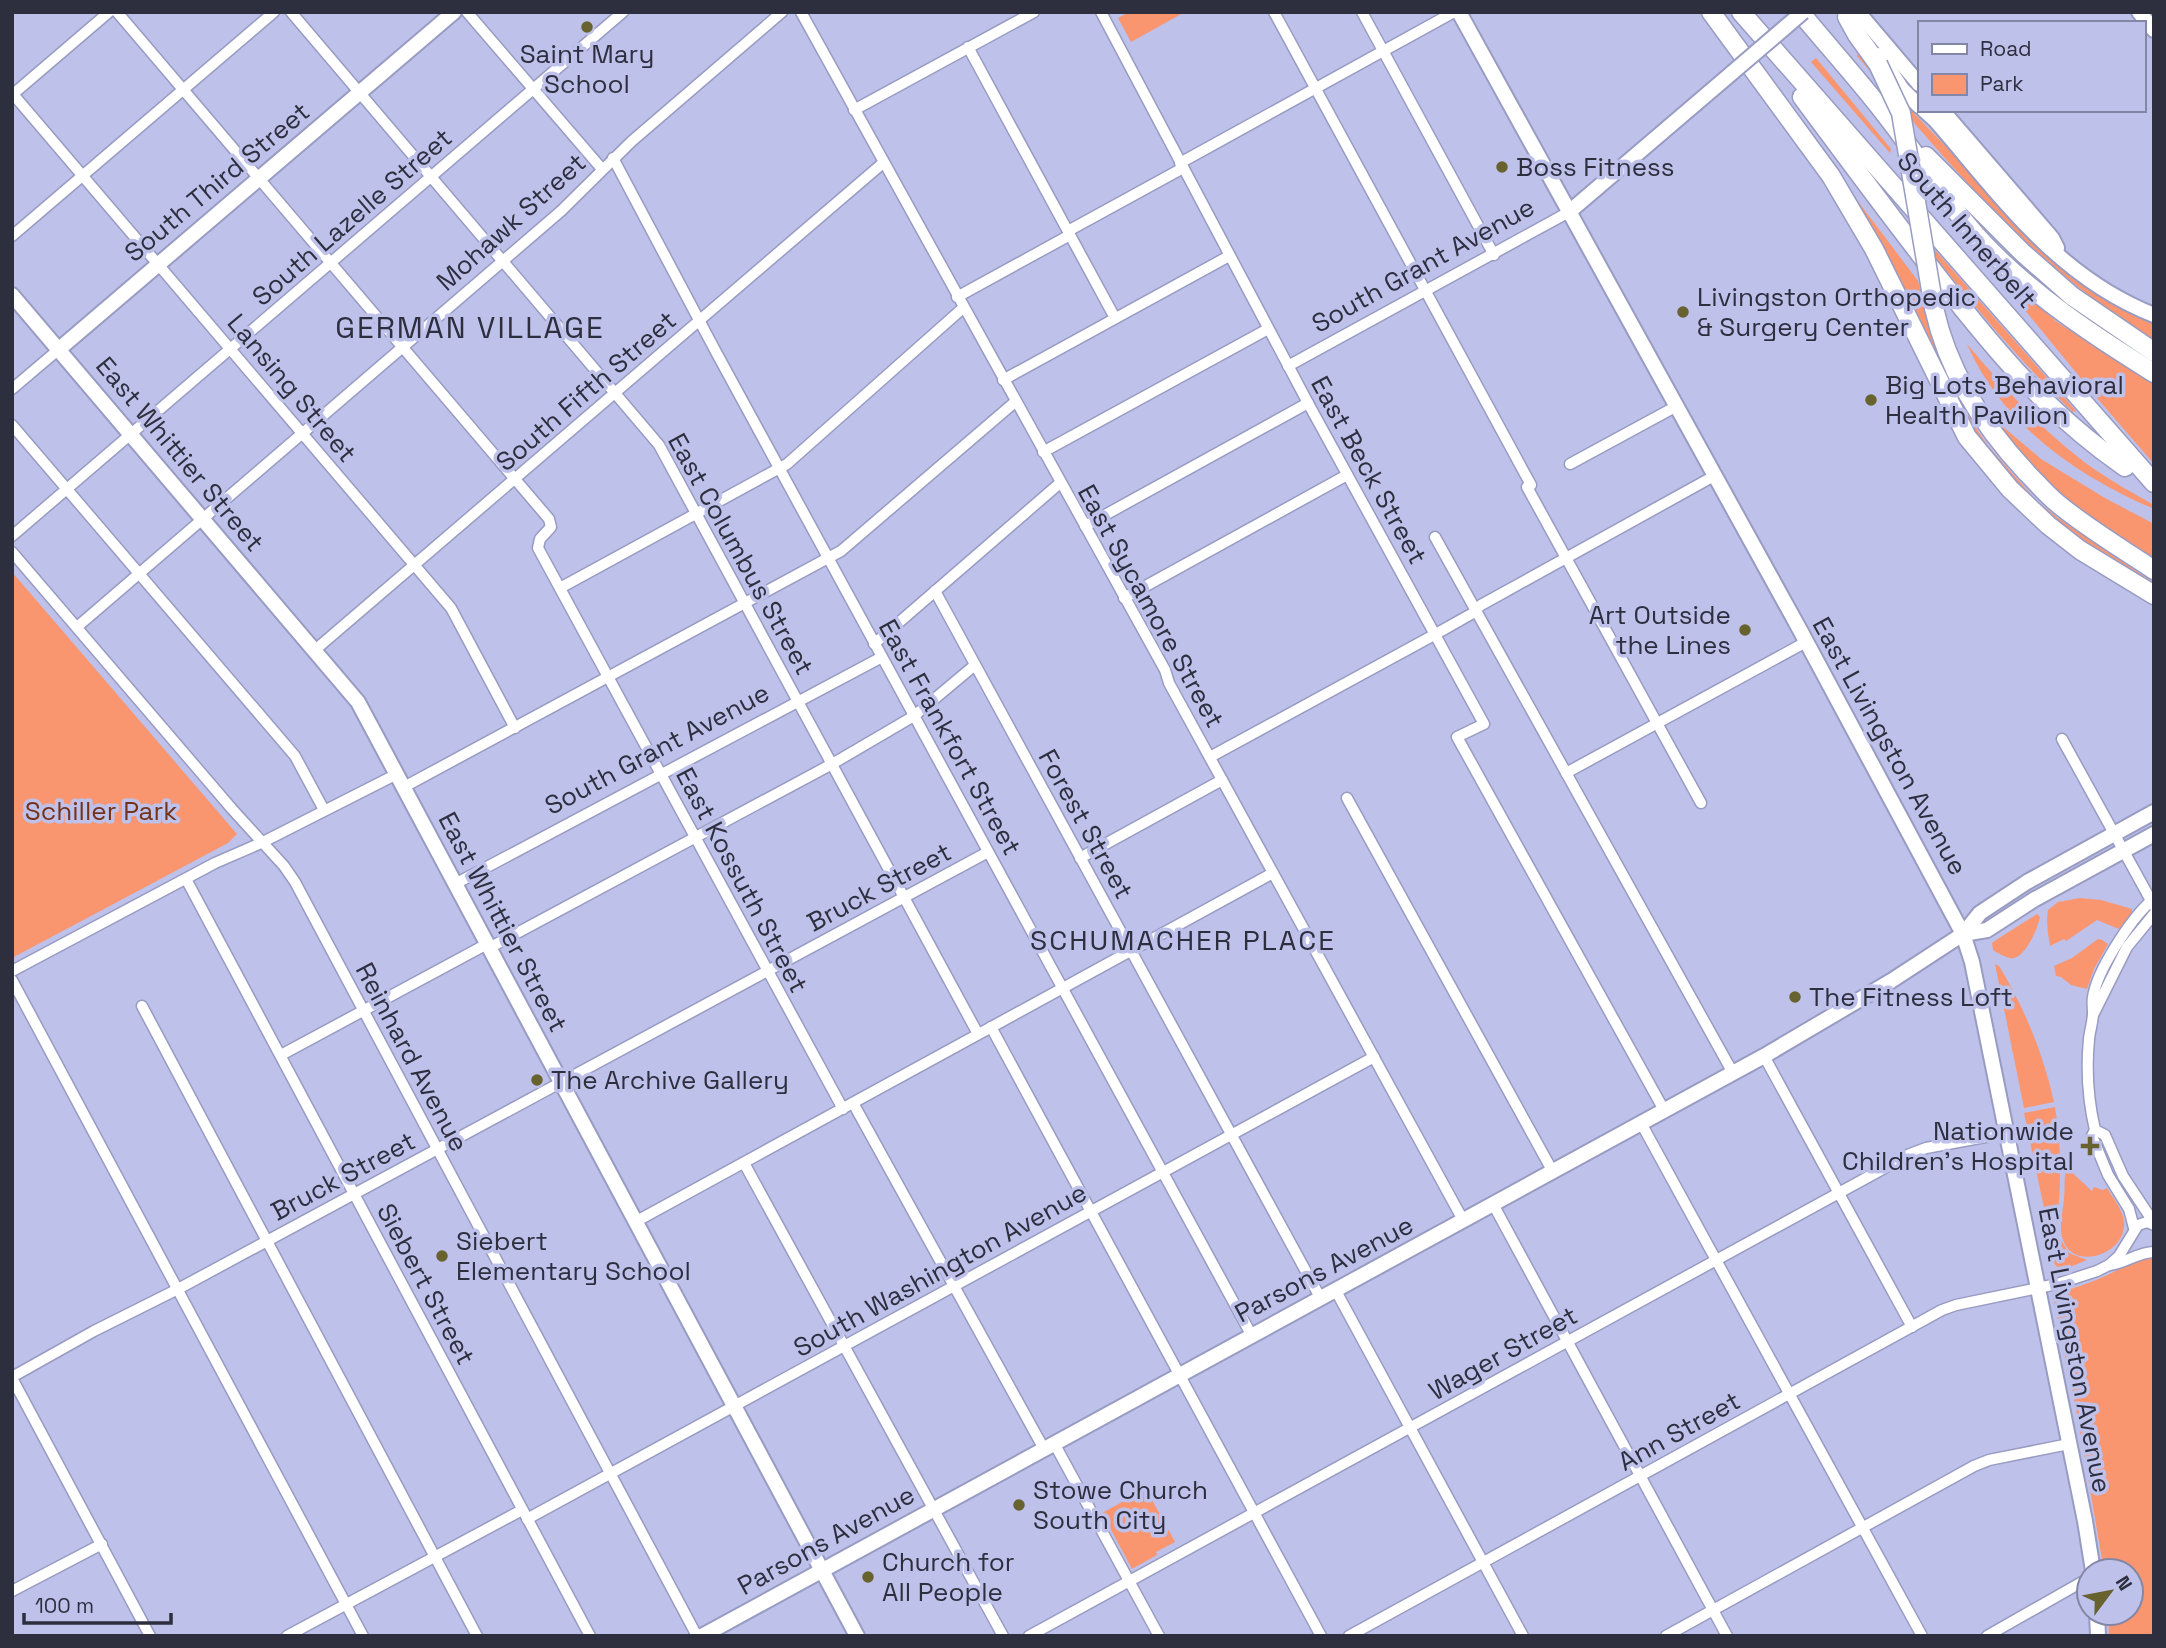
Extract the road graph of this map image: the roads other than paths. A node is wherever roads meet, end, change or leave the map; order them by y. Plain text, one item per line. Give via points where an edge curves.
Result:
1 (109, 12) edge
2 (117, 12) edge
3 (274, 12) edge
4 (291, 12) edge
5 (454, 12) edge
6 (467, 12) edge
7 (623, 12) edge
8 (782, 12) edge
9 (801, 12) edge
10 (1034, 12) edge
11 (1101, 12) edge
12 (1274, 12) edge
13 (1362, 12) edge
14 (1456, 12) edge
15 (1711, 12) edge
16 (1740, 12) edge
17 (1802, 12) edge
18 (2139, 12) edge
19 (1849, 14) edge
20 (2154, 30) edge
21 (968, 47) junction
22 (1383, 51) junction
23 (1918, 83) edge
24 (1315, 88) junction
25 (183, 90) junction
26 (533, 90) junction
27 (360, 93) junction
28 (13, 94) edge
29 (1918, 105) edge
30 (854, 110) junction
31 (1926, 112) edge
32 (1944, 112) edge
33 (1885, 113) junction
34 (613, 158) junction
35 (883, 163) junction
36 (1181, 165) junction
37 (602, 169) junction
38 (83, 176) junction
39 (432, 177) junction
40 (259, 179) junction
41 (1569, 212) junction
42 (1069, 233) junction
43 (12, 236) edge
44 (1494, 255) junction
45 (1230, 256) junction
46 (503, 260) junction
47 (2064, 261) junction
48 (331, 263) junction
49 (158, 264) junction
50 (1426, 292) junction
51 (12, 295) edge
52 (957, 297) junction
53 (964, 308) junction
54 (2154, 314) edge
55 (1115, 318) junction
56 (700, 321) junction
57 (1268, 329) junction
58 (402, 346) junction
59 (231, 348) junction
60 (58, 350) junction
61 (2154, 352) edge
62 (1288, 366) junction
63 (2154, 373) edge
64 (1003, 380) junction
65 (12, 389) edge
66 (615, 393) junction
67 (1015, 402) junction
68 (1308, 403) junction
69 (1675, 407) junction
70 (12, 425) edge
71 (302, 432) junction
72 (131, 434) junction
73 (1043, 452) junction
74 (1570, 464) dead end
75 (2125, 467) dead end
76 (779, 468) junction
77 (1347, 475) junction
78 (1714, 476) junction
79 (515, 479) junction
80 (1060, 483) junction
81 (2154, 483) edge
82 (67, 489) junction
83 (695, 513) junction
84 (202, 518) junction
85 (1084, 526) junction
86 (12, 536) edge
87 (1436, 537) dead end
88 (12, 552) edge
89 (828, 558) junction
90 (1567, 558) junction
91 (415, 565) junction
92 (2154, 570) edge
93 (139, 573) junction
94 (560, 587) junction
95 (935, 591) junction
96 (2154, 595) edge
97 (1125, 598) junction
98 (745, 604) junction
99 (1476, 609) junction
100 (77, 627) junction
101 (1434, 635) junction
102 (1806, 642) junction
103 (874, 644) junction
104 (315, 650) junction
105 (882, 657) junction
106 (975, 665) junction
107 (608, 678) junction
108 (798, 702) junction
109 (914, 716) junction
110 (1657, 723) junction
111 (515, 727) junction
112 (2062, 739) dead end
113 (1210, 757) junction
114 (832, 764) junction
115 (1566, 773) junction
116 (660, 774) junction
117 (400, 780) junction
118 (1222, 780) junction
119 (1347, 798) dead end
120 (1700, 803) dead end
121 (324, 810) junction
122 (2154, 812) edge
123 (2114, 833) junction
124 (2154, 834) edge
125 (695, 838) junction
126 (261, 843) junction
127 (2124, 851) junction
128 (988, 852) junction
129 (1080, 858) junction
130 (1273, 873) junction
131 (186, 879) junction
132 (455, 884) junction
133 (905, 898) junction
134 (2152, 904) edge
135 (2154, 914) edge
136 (1964, 933) junction
137 (488, 946) junction
138 (1131, 951) junction
139 (12, 971) edge
140 (768, 971) junction
141 (12, 980) edge
142 (1061, 988) junction
143 (142, 1006) dead end
144 (363, 1011) junction
145 (2093, 1015) junction
146 (991, 1027) junction
147 (978, 1034) junction
148 (281, 1055) junction
149 (1764, 1056) junction
150 (1374, 1057) junction
151 (1733, 1073) junction
152 (561, 1083) junction
153 (853, 1103) junction
154 (843, 1109) junction
155 (1664, 1110) junction
156 (1641, 1123) junction
157 (2095, 1130) junction
158 (2007, 1133) junction
159 (1232, 1135) junction
160 (438, 1149) junction
161 (744, 1163) junction
162 (1553, 1172) junction
163 (1162, 1173) junction
164 (1839, 1193) junction
165 (354, 1194) junction
166 (1493, 1204) junction
167 (1091, 1211) junction
168 (1463, 1220) junction
169 (635, 1222) junction
170 (2154, 1224) edge
171 (2133, 1231) junction
172 (267, 1240) junction
173 (2151, 1251) edge
174 (1717, 1260) junction
175 (2109, 1265) junction
176 (954, 1287) junction
177 (2038, 1287) junction
178 (178, 1289) junction
179 (1336, 1291) junction
180 (1321, 1298) junction
181 (1912, 1327) junction
182 (1252, 1336) junction
183 (1568, 1342) junction
184 (844, 1347) junction
185 (1180, 1374) junction
186 (12, 1378) edge
187 (1790, 1394) junction
188 (734, 1406) junction
189 (1410, 1428) junction
190 (2069, 1444) junction
191 (1049, 1446) junction
192 (611, 1474) junction
193 (1641, 1476) junction
194 (935, 1509) junction
195 (1255, 1513) junction
196 (524, 1515) junction
197 (1863, 1528) junction
198 (102, 1544) junction
199 (434, 1557) junction
200 (2090, 1557) edge
201 (1483, 1562) junction
202 (821, 1571) junction
203 (1130, 1581) junction
204 (2075, 1586) edge
205 (12, 1591) edge
206 (346, 1604) junction
207 (1713, 1610) junction
208 (706, 1635) edge
209 (150, 1636) edge
210 (287, 1636) edge
211 (363, 1636) edge
212 (477, 1636) edge
213 (590, 1636) edge
214 (857, 1636) edge
215 (1003, 1636) edge
216 (1029, 1636) edge
217 (1159, 1636) edge
218 (1321, 1636) edge
219 (1349, 1636) edge
220 (1523, 1636) edge
221 (1666, 1636) edge
222 (1727, 1636) edge
223 (1922, 1636) edge
224 (1987, 1636) edge

1 - 28 street
2 - 25 street, East Kossuth Street
3 - 25 street
4 - 27 street, East Columbus Street
5 - 27 street, South Third Street
6 - 26 street
7 - 26 street, South Lazelle Street
8 - 34 street, Mohawk Street
9 - 30 street, East Sycamore Street
10 - 21 street
11 - 36 street, East Beck Street
12 - 24 street
13 - 22 street
14 - 22 street
14 - 41 street, East Livingston Avenue
15 - 96 highway via 1837,186 1874,249 1968,437 2010,489 2048,525
16 - 75 highway via 1879,201 2007,362 2066,422
16 - 81 highway, South Innerbelt
17 - 33 highway, South Innerbelt
17 - 41 street, South Grant Avenue, bridge
18 - 20 street
19 - 23 street
19 - 29 street
19 - 92 highway, bridge via 1901,113 1934,308 1953,366 1978,412 2007,452 2055,502
21 - 30 street
21 - 42 street
22 - 24 street
22 - 44 street
24 - 36 street
24 - 50 street
25 - 38 street
25 - 40 street, East Kossuth Street
26 - 37 street
26 - 39 street, South Lazelle Street
27 - 39 street, East Columbus Street
27 - 40 street, South Third Street
28 - 38 street, Lansing Street
30 - 35 street, East Sycamore Street
31 - 47 street
32 - 47 street via 2052,238
33 - 61 highway via 2033,262 2072,296
33 - 63 highway, South Innerbelt via 1955,211 2016,275 2063,313
34 - 37 street, Mohawk Street
34 - 56 street, East Frankfort Street
35 - 52 street, East Sycamore Street
35 - 56 street, South Fifth Street
36 - 42 street
36 - 45 street, East Beck Street
37 - 46 street, Mohawk Street
38 - 43 street
38 - 49 street, Lansing Street
39 - 46 street, East Columbus Street
39 - 48 street, South Lazelle Street
40 - 48 street, East Kossuth Street
40 - 49 street, South Third Street
41 - 44 street, South Grant Avenue
41 - 69 street, East Livingston Avenue
42 - 52 street
42 - 55 street
44 - 50 street, South Grant Avenue
45 - 55 street
45 - 57 street, East Beck Street
46 - 58 street, Mohawk Street
46 - 66 street, East Columbus Street
47 - 54 street via 2105,291
48 - 58 street, East Kossuth Street
48 - 59 street, South Lazelle Street
49 - 59 street, Lansing Street
49 - 60 street, South Third Street
50 - 62 street, South Grant Avenue
50 - 90 street
51 - 60 street, East Whittier Street
52 - 53 street, East Sycamore Street
53 - 64 street, East Sycamore Street
53 - 76 street
55 - 64 street
56 - 66 street, South Fifth Street
56 - 76 street, East Frankfort Street
57 - 62 street, East Beck Street
57 - 73 street
58 - 71 street, Mohawk Street
58 - 79 street, East Kossuth Street
59 - 71 street, Lansing Street
59 - 72 street, South Lazelle Street
60 - 65 street, South Third Street
60 - 72 street, East Whittier Street
62 - 68 street, East Beck Street
64 - 67 street, East Sycamore Street
66 - 79 street, South Fifth Street
66 - 83 street, East Columbus Street via 659,445
67 - 73 street, East Sycamore Street
67 - 89 street
68 - 77 street, East Beck Street
68 - 85 street
69 - 74 street
69 - 78 street, East Livingston Avenue
70 - 82 street
71 - 84 street, Mohawk Street
71 - 91 street, Lansing Street
72 - 82 street, South Lazelle Street
72 - 84 street, East Whittier Street
73 - 80 street, East Sycamore Street
76 - 83 street
76 - 89 street, East Frankfort Street
77 - 97 street
77 - 101 street, East Beck Street
78 - 90 street
78 - 102 street, East Livingston Avenue
79 - 91 street, South Fifth Street
79 - 94 street, East Kossuth Street via 549,519 551,527 538,548
80 - 85 street, East Sycamore Street
80 - 95 street
82 - 86 street, South Lazelle Street
82 - 93 street
83 - 94 street
83 - 98 street, East Columbus Street
84 - 93 street, Mohawk Street
84 - 104 street, East Whittier Street
85 - 97 street, East Sycamore Street
87 - 99 street
88 - 100 street, Reinhard Avenue
89 - 98 street
89 - 103 street, East Frankfort Street
90 - 99 street
90 - 110 street
91 - 104 street, South Fifth Street
91 - 111 street, Lansing Street via 457,617
93 - 100 street, Mohawk Street
93 - 121 street via 295,756
94 - 107 street, East Kossuth Street
95 - 103 street
95 - 106 street, Forest Street
97 - 113 street, East Sycamore Street
98 - 107 street
98 - 108 street, East Columbus Street
99 - 101 street
99 - 115 street
100 - 126 street, Reinhard Avenue
101 - 113 street
101 - 155 street, East Beck Street via 1483,724 1457,737
102 - 110 street
102 - 136 street, East Livingston Avenue
103 - 105 street, East Frankfort Street
104 - 117 street, East Whittier Street via 358,702
105 - 108 street, South Grant Avenue
105 - 109 street, East Frankfort Street
106 - 109 street
106 - 129 street, Forest Street
107 - 111 street
107 - 116 street, East Kossuth Street
108 - 114 street, East Columbus Street
108 - 116 street, South Grant Avenue
109 - 114 street
109 - 128 street, East Frankfort Street
110 - 115 street
110 - 120 street
111 - 117 street
112 - 123 street
113 - 118 street, East Sycamore Street
114 - 125 street
114 - 133 street, East Columbus Street
115 - 151 street
116 - 125 street, East Kossuth Street
116 - 132 street, South Grant Avenue
117 - 121 street
117 - 132 street, East Whittier Street
118 - 129 street
118 - 130 street, East Sycamore Street
119 - 162 street
121 - 126 street
122 - 123 street, Parsons Avenue
123 - 127 street
123 - 136 street, Parsons Avenue via 1980,913
124 - 127 street, Parsons Avenue
125 - 137 street
125 - 140 street, East Kossuth Street
126 - 131 street
126 - 144 street, Reinhard Avenue via 295,883
127 - 134 street
127 - 136 street, Parsons Avenue via 1987,930
128 - 133 street, Bruck Street
128 - 142 street, East Frankfort Street
129 - 138 street, Forest Street
130 - 138 street
130 - 150 street, East Sycamore Street
131 - 139 street
131 - 148 street, Siebert Street
132 - 137 street, East Whittier Street
133 - 140 street, Bruck Street
133 - 147 street, East Columbus Street
134 - 145 street via 2113,950 2092,996
135 - 145 street via 2127,947
136 - 149 street, Parsons Avenue
136 - 158 street, East Livingston Avenue
137 - 144 street
137 - 152 street, East Whittier Street
138 - 142 street
138 - 159 street, Forest Street
140 - 152 street, Bruck Street
140 - 154 street, East Kossuth Street
141 - 178 street
142 - 146 street
142 - 163 street, East Frankfort Street
143 - 172 street
144 - 148 street
144 - 160 street, Reinhard Avenue
145 - 157 street via 2087,1068
146 - 147 street
146 - 167 street
147 - 153 street
148 - 165 street, Siebert Street
149 - 151 street, Parsons Avenue
149 - 164 street
150 - 159 street, South Washington Avenue
150 - 168 street, East Sycamore Street
151 - 155 street, Parsons Avenue
152 - 160 street, Bruck Street
152 - 169 street, East Whittier Street
153 - 154 street
153 - 176 street
154 - 161 street
155 - 156 street, Parsons Avenue
156 - 162 street, Parsons Avenue
156 - 174 street
157 - 170 street via 2105,1135 2123,1176
157 - 171 street via 2092,1136 2129,1209
158 - 164 street, Wager Street via 1926,1148
158 - 177 street, East Livingston Avenue
159 - 163 street, South Washington Avenue
159 - 180 street, Forest Street
160 - 165 street, Bruck Street
160 - 192 street, Reinhard Avenue
161 - 169 street
161 - 184 street
162 - 166 street, Parsons Avenue
163 - 167 street, South Washington Avenue
163 - 182 street, East Frankfort Street
164 - 174 street, Wager Street
164 - 181 street
165 - 172 street, Bruck Street
165 - 196 street, Siebert Street
166 - 168 street, Parsons Avenue
166 - 183 street
167 - 176 street, South Washington Avenue
167 - 185 street
168 - 179 street, Parsons Avenue
169 - 188 street, East Whittier Street
170 - 171 street via 2142,1223
171 - 173 street via 2135,1247
171 - 175 street
172 - 178 street, Bruck Street
172 - 199 street
173 - 175 street, Ann Street
174 - 183 street, Wager Street
174 - 187 street
175 - 177 street, Ann Street
176 - 184 street, South Washington Avenue
176 - 191 street
177 - 181 street, Ann Street via 1950,1307
177 - 190 street, East Livingston Avenue
178 - 186 street, Bruck Street
178 - 206 street
179 - 180 street, Parsons Avenue
179 - 189 street
180 - 182 street, Parsons Avenue
181 - 187 street, Ann Street
182 - 185 street, Parsons Avenue
183 - 189 street, Wager Street
183 - 193 street
184 - 188 street, South Washington Avenue
184 - 194 street
185 - 191 street, Parsons Avenue
185 - 195 street
186 - 198 street
187 - 193 street, Ann Street
187 - 197 street
188 - 192 street, South Washington Avenue
188 - 202 street, East Whittier Street
189 - 195 street, Wager Street
189 - 201 street
190 - 197 street via 1974,1466
190 - 200 street, East Livingston Avenue
191 - 194 street, Parsons Avenue
191 - 203 street
192 - 196 street, South Washington Avenue
192 - 208 street, Reinhard Avenue
193 - 201 street, Ann Street
193 - 207 street
194 - 202 street, Parsons Avenue
194 - 215 street
195 - 203 street, Wager Street
195 - 218 street
196 - 199 street, South Washington Avenue
196 - 213 street, Siebert Street
197 - 207 street
197 - 223 street
198 - 205 street
198 - 209 street
199 - 206 street, South Washington Avenue
199 - 212 street
201 - 219 street, Ann Street
201 - 220 street
202 - 208 street, Parsons Avenue
202 - 214 street, East Whittier Street
203 - 216 street, Wager Street
203 - 217 street
204 - 224 street
206 - 210 street, South Washington Avenue
206 - 211 street
207 - 221 street
207 - 222 street

